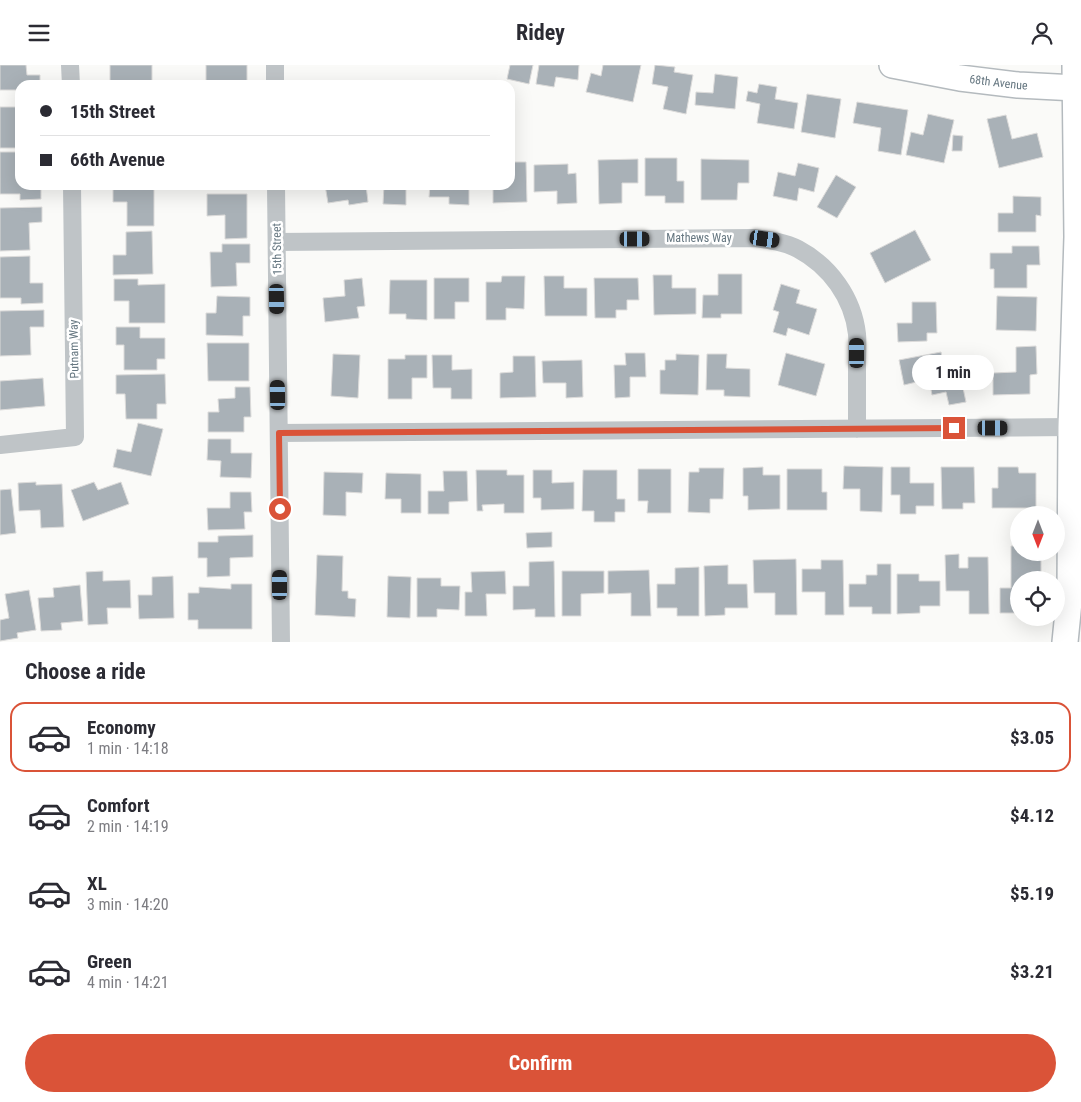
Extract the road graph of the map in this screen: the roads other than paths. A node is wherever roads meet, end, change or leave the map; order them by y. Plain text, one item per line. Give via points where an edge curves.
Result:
1 (70, 65) edge
2 (275, 65) edge
3 (892, 65) edge
4 (1076, 77) edge
5 (70, 80) edge
6 (275, 80) edge
7 (72, 190) edge
8 (276, 190) edge
9 (276, 242) junction
10 (1070, 427) junction
11 (857, 429) junction
12 (279, 433) junction
13 (0, 445) edge
14 (281, 642) edge
15 (1064, 642) edge

1 - 5 street
2 - 6 street
3 - 4 street, 68th Avenue via 1008,84
4 - 10 street via 1077,237
7 - 13 street, Putnam Way via 75,437
8 - 9 street, 15th Street
9 - 11 street, Mathews Way via 744,238 776,241 814,258 843,291 857,334
9 - 12 street, 15th Street
10 - 11 street
10 - 15 street via 1070,592
11 - 12 street
12 - 14 street, 15th Street

